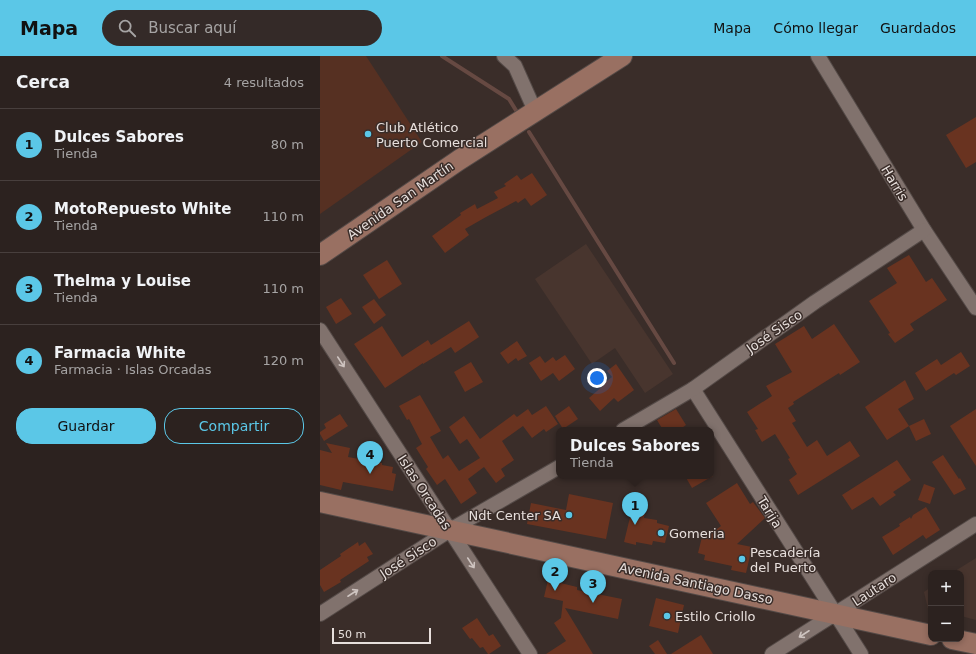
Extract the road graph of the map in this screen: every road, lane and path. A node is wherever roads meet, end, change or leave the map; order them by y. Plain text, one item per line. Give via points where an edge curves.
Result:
1 (622, 56) edge
2 (818, 56) edge
3 (510, 57) edge
4 (535, 111) junction
5 (924, 230) junction
6 (320, 256) edge
7 (976, 308) edge
8 (320, 330) edge
9 (693, 389) junction
10 (628, 427) edge
11 (556, 469) edge
12 (320, 502) edge
13 (976, 524) edge
14 (450, 530) junction
15 (320, 614) edge
16 (835, 614) junction
17 (928, 633) edge
18 (964, 642) edge
19 (976, 644) edge
20 (530, 654) edge
21 (772, 654) edge
22 (861, 654) edge

1 - 4 main road, Avenida San Martín
2 - 5 street, Harris
3 - 4 street
4 - 6 main road, Avenida San Martín
5 - 7 street, Harris
5 - 9 street, José Sisco via 815,302
8 -> 14 street, Islas Orcadas
9 - 10 street, José Sisco
9 - 16 street, Tarija
11 - 14 street, José Sisco
12 - 14 main road, Avenida Santiago Dasso
13 - 16 street, Lautaro
15 -> 14 street, José Sisco
14 - 16 main road, Avenida Santiago Dasso
14 -> 20 street, Islas Orcadas
16 - 17 main road, Avenida Santiago Dasso
16 -> 21 street, Lautaro
16 - 22 street, Tarija
18 - 19 main road

